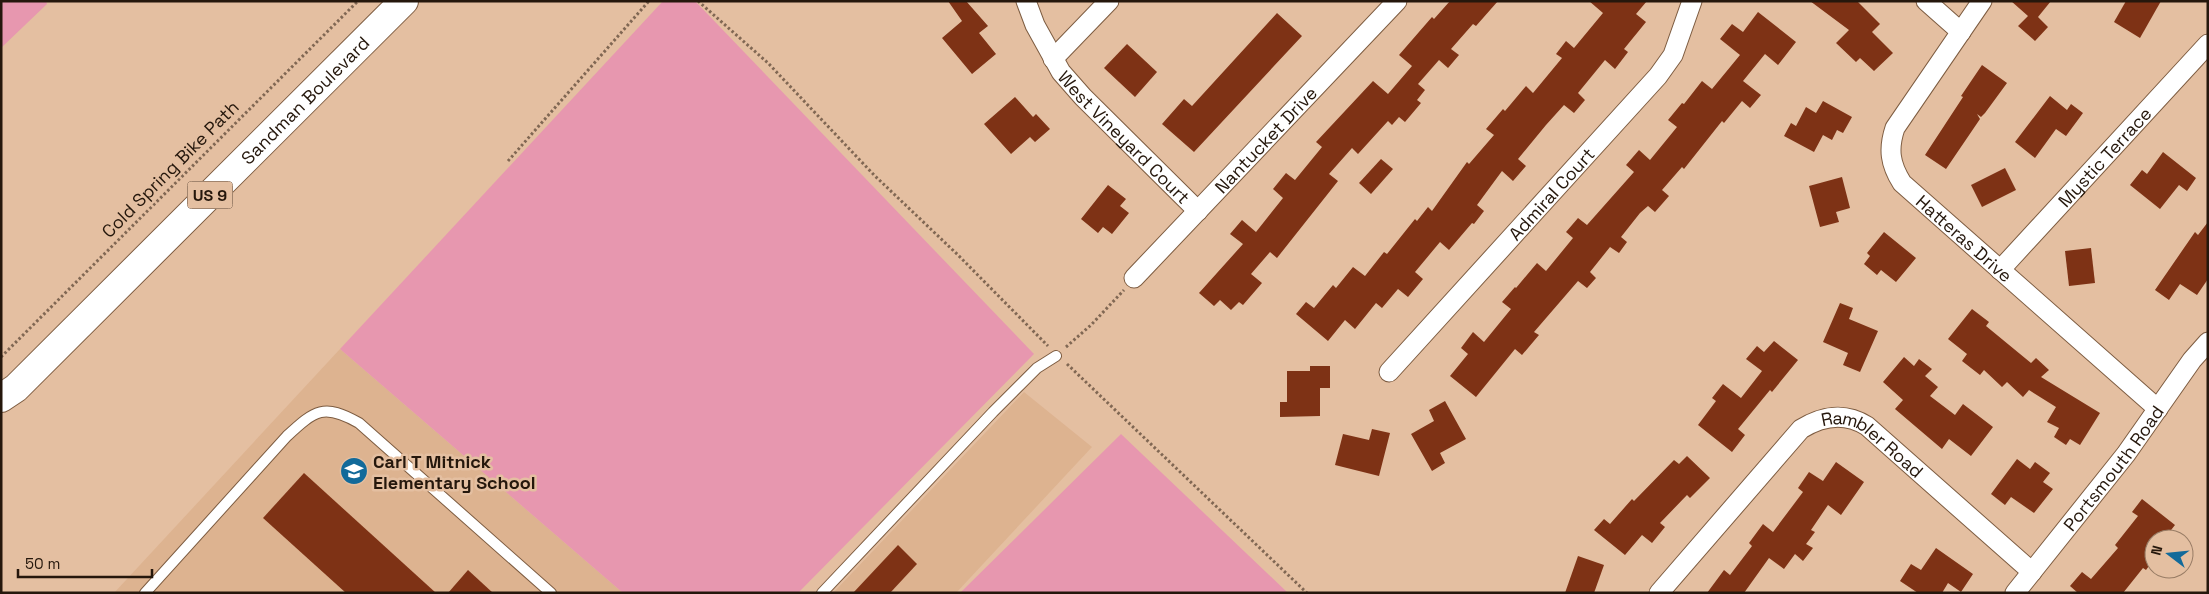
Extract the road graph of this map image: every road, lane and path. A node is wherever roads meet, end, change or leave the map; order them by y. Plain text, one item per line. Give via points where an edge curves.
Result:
1 (358, 1) edge
2 (404, 1) edge
3 (649, 1) edge
4 (698, 1) edge
5 (1026, 1) edge
6 (1109, 1) edge
7 (1397, 1) edge
8 (1692, 1) edge
9 (1926, 1) edge
10 (1982, 1) edge
11 (1961, 32) junction
12 (2208, 44) edge
13 (1053, 59) junction
14 (508, 161) dead end
15 (1198, 211) junction
16 (2000, 270) junction
17 (1134, 278) joint
18 (2208, 342) edge
19 (1056, 356) junction
20 (1, 357) edge
21 (1390, 372) dead end
22 (9, 393) edge
23 (2158, 409) junction
24 (1, 413) edge
25 (2032, 572) junction
26 (145, 593) edge
27 (551, 593) edge
28 (822, 593) edge
29 (1306, 593) edge
30 (1659, 593) edge
31 (2015, 593) edge

1 - 20 path, Cold Spring Bike Path
2 - 22 highway, Sandman Boulevard / US 9
3 - 14 path
4 - 19 path via 768,63 874,175 1024,320
5 - 13 street, West Vineyard Court
6 - 13 street
7 - 15 street, Nantucket Drive
8 - 21 street, Admiral Court via 1673,55 1658,76
9 - 11 street
10 - 11 street, Hatteras Drive
11 - 16 street, Hatteras Drive via 1895,128 1890,156 1902,183
12 - 16 street, Mystic Terrace
13 - 15 street, West Vineyard Court via 1083,97
15 - 17 street, Nantucket Drive
16 - 23 street, Hatteras Drive
17 - 19 path via 1091,325
18 - 23 street, Portsmouth Road
19 - 28 lane via 1037,368 993,412
19 - 29 path via 1123,416
22 - 24 highway, Sandman Boulevard / US 9
23 - 25 street, Portsmouth Road
25 - 30 street, Rambler Road via 1867,426 1846,417 1829,417 1801,429
25 - 31 street, Portsmouth Road
26 - 27 lane via 287,436 306,418 326,410 342,413 359,423

